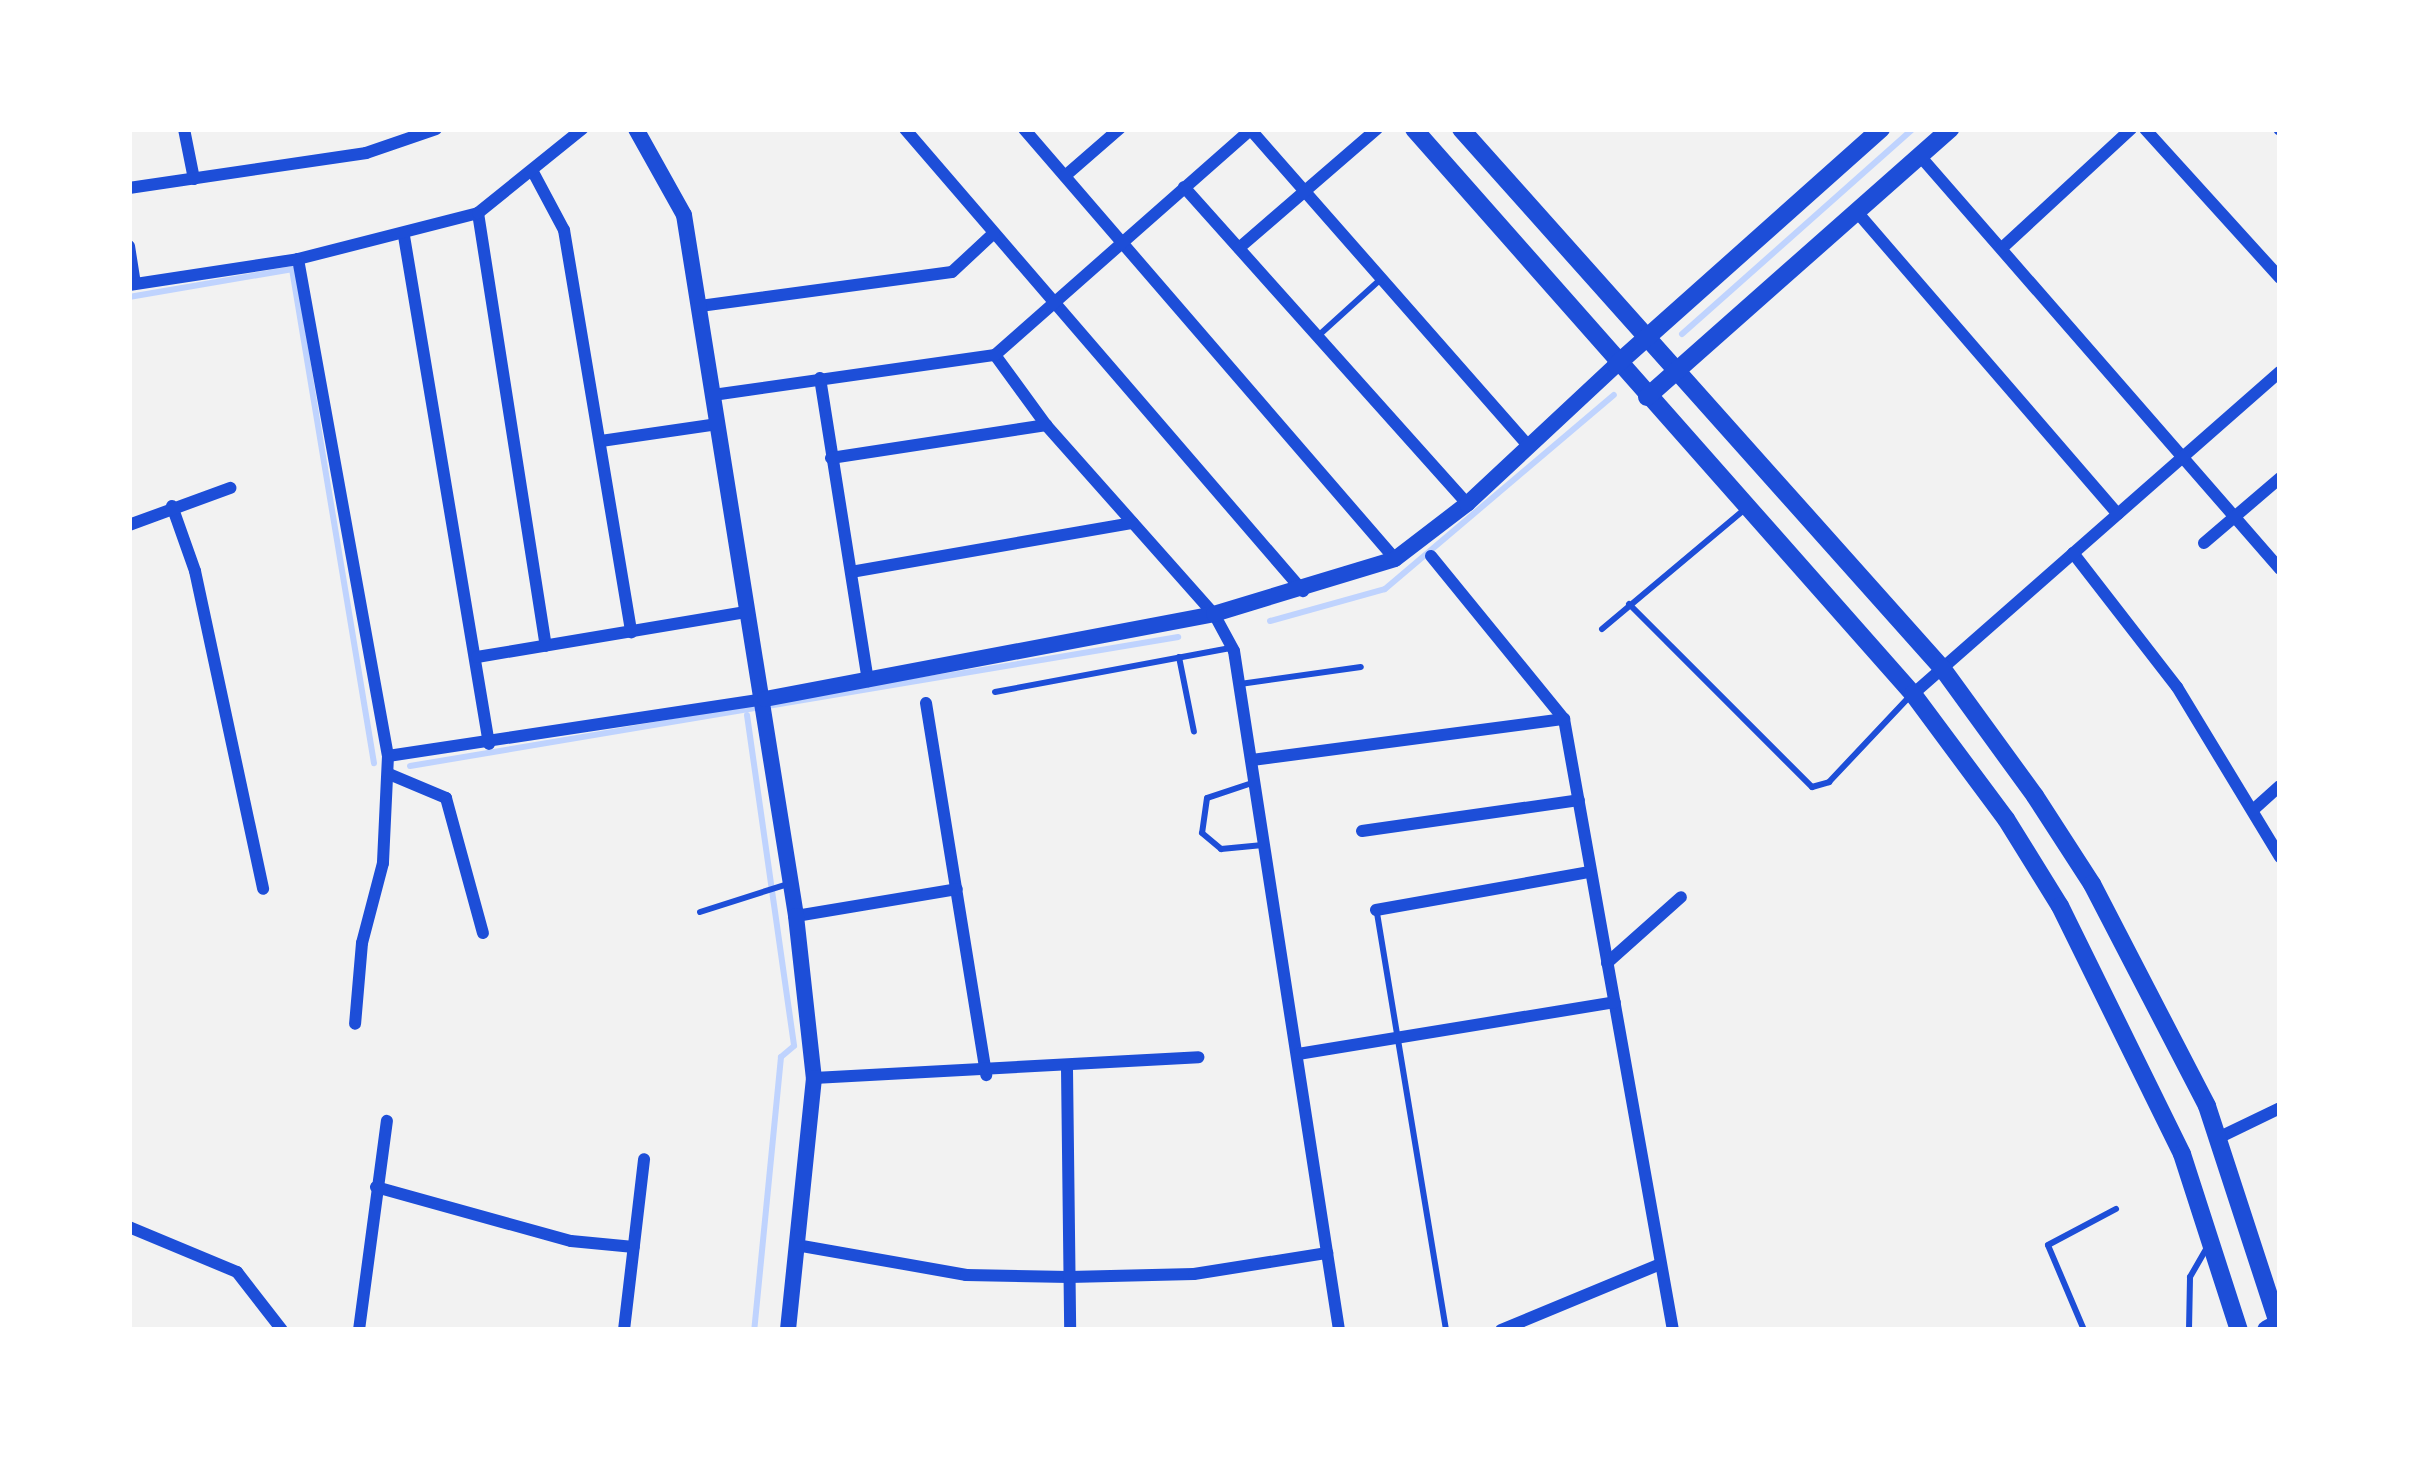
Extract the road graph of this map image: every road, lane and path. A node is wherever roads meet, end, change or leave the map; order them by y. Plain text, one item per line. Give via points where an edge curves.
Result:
1 (184, 129) edge
2 (436, 129) edge
3 (582, 129) edge
4 (636, 129) edge
5 (905, 129) edge
6 (1024, 129) edge
7 (1119, 129) edge
8 (1250, 129) edge
9 (1377, 129) edge
10 (1414, 129) edge
11 (1461, 129) edge
12 (1881, 129) edge
13 (1950, 129) edge
14 (2131, 129) edge
15 (2145, 129) edge
16 (1920, 156) junction
17 (533, 172) junction
18 (1065, 176) junction
19 (194, 179) junction
20 (1184, 187) junction
21 (129, 188) edge
22 (1304, 190) junction
23 (1857, 212) junction
24 (478, 213) junction
25 (994, 233) junction
26 (404, 236) junction
27 (1121, 242) junction
28 (129, 246) edge
29 (1240, 248) junction
30 (2002, 248) junction
31 (298, 259) junction
32 (1382, 278) junction
33 (2280, 278) edge
34 (132, 284) edge
35 (1058, 302) junction
36 (700, 306) junction
37 (1647, 335) junction
38 (1318, 336) junction
39 (995, 355) junction
40 (1616, 365) junction
41 (1679, 370) junction
42 (2280, 373) edge
43 (820, 378) junction
44 (713, 395) junction
45 (1647, 397) junction
46 (718, 424) junction
47 (1046, 425) junction
48 (601, 441) junction
49 (1528, 445) junction
50 (2184, 456) junction
51 (831, 458) junction
52 (2280, 478) edge
53 (230, 488) dead end
54 (1467, 504) junction
55 (172, 506) junction
56 (1747, 508) junction
57 (2118, 514) junction
58 (2235, 517) junction
59 (1133, 523) junction
60 (129, 525) edge
61 (2204, 543) dead end
62 (2073, 553) junction
63 (1431, 556) dead end
64 (1395, 559) junction
65 (2280, 568) edge
66 (851, 572) junction
67 (1303, 592) junction
68 (1629, 604) junction
69 (747, 612) junction
70 (1214, 614) junction
71 (1602, 629) dead end
72 (631, 632) junction
73 (546, 646) junction
74 (1233, 648) junction
75 (477, 657) junction
76 (1179, 657) junction
77 (1361, 667) dead end
78 (1942, 668) junction
79 (868, 681) junction
80 (1240, 684) junction
81 (994, 692) dead end
82 (1913, 694) junction
83 (765, 699) junction
84 (926, 703) dead end
85 (1564, 719) junction
86 (1194, 732) dead end
87 (489, 744) junction
88 (388, 756) junction
89 (1252, 760) junction
90 (389, 774) junction
91 (1256, 782) junction
92 (2280, 786) edge
93 (1579, 800) junction
94 (2253, 809) junction
95 (1361, 831) dead end
96 (1264, 844) junction
97 (2280, 857) edge
98 (1590, 872) junction
99 (791, 884) junction
100 (263, 889) dead end
101 (957, 890) junction
102 (1681, 897) dead end
103 (1376, 910) joint
104 (700, 912) dead end
105 (796, 916) junction
106 (483, 933) dead end
107 (1607, 963) junction
108 (1615, 1002) junction
109 (355, 1024) dead end
110 (1396, 1039) junction
111 (1298, 1054) junction
112 (1198, 1057) dead end
113 (1067, 1070) junction
114 (986, 1075) junction
115 (814, 1078) junction
116 (2280, 1108) edge
117 (387, 1121) dead end
118 (2220, 1137) junction
119 (644, 1160) dead end
120 (376, 1187) junction
121 (2116, 1209) dead end
122 (129, 1227) edge
123 (2211, 1241) junction
124 (634, 1246) junction
125 (802, 1246) junction
126 (1327, 1253) junction
127 (1658, 1265) junction
128 (1069, 1277) junction
129 (2276, 1327) edge
130 (282, 1330) edge
131 (359, 1330) edge
132 (624, 1330) edge
133 (788, 1330) edge
134 (1070, 1330) edge
135 (1340, 1330) edge
136 (1446, 1330) edge
137 (1501, 1330) edge
138 (1673, 1330) edge
139 (2084, 1330) edge
140 (2188, 1330) edge
141 (2240, 1330) edge

1 - 19 street
2 - 19 street via 367,153
3 - 17 street
4 - 36 street via 684,214
5 - 25 street
6 - 18 street
7 - 18 street
8 - 20 street
8 - 22 street
9 - 22 street
10 - 40 main road
11 - 37 main road
12 - 37 main road
13 - 16 main road
14 - 30 street
15 - 33 street
16 - 23 main road
16 - 30 street
17 - 24 street
17 - 48 street via 564,230
18 - 27 street
19 - 21 street
20 - 27 street
20 - 29 street
22 - 29 street
22 - 32 street
23 - 41 main road
23 - 57 street
24 - 26 street
24 - 73 street
25 - 35 street
25 - 36 street via 952,272
26 - 31 street
26 - 75 street
27 - 35 street
27 - 64 street
28 - 34 street
29 - 38 street
30 - 50 street
31 - 34 street
31 - 88 street
32 - 38 lane
32 - 49 street
35 - 39 street
35 - 67 street
36 - 44 street
37 - 40 main road
37 - 41 main road
38 - 54 street
39 - 43 street
39 - 47 street
40 - 45 main road
40 - 49 street
41 - 45 main road
41 - 78 main road
42 - 50 street
43 - 44 street
43 - 51 street
44 - 46 street
45 - 56 main road
46 - 48 street
46 - 69 street
47 - 51 street
47 - 59 street
48 - 72 street
49 - 54 street
50 - 57 street
50 - 58 street
51 - 66 street
52 - 58 street
53 - 55 street
54 - 64 street
55 - 60 street
55 - 100 street via 195,571
56 - 68 lane
56 - 82 main road
57 - 62 street
58 - 61 street
58 - 65 street
59 - 66 street
59 - 70 street
62 - 78 street
62 - 94 street via 2177,687
63 - 85 street
64 - 67 street
66 - 79 street
67 - 70 street
68 - 71 lane
68 - 82 lane via 1812,787 1828,782
69 - 72 street
69 - 83 street
70 - 74 street
70 - 79 street
72 - 73 street
73 - 75 street
74 - 76 lane
74 - 80 street
75 - 87 street
76 - 81 lane
76 - 86 lane
77 - 80 lane
78 - 82 street
78 - 118 main road via 2092,884
79 - 83 street
80 - 89 street
82 - 123 main road via 2060,906 2182,1154
83 - 87 street
83 - 99 street
84 - 101 street
85 - 89 street
85 - 93 street
87 - 88 street
88 - 90 street
89 - 91 street
90 - 106 street via 446,798
90 - 109 street
91 - 96 street
91 - 96 lane via 1216,789 1199,815 1215,847
92 - 94 street
93 - 95 street
93 - 98 street
94 - 97 street
96 - 111 street
98 - 103 street
98 - 107 street
99 - 104 lane
99 - 105 street
101 - 105 street
101 - 114 street
102 - 107 street
103 - 110 lane
105 - 115 street
107 - 108 street
108 - 110 street
108 - 127 street
110 - 111 street
110 - 136 lane
111 - 126 street
112 - 113 street
113 - 114 street
113 - 128 street
114 - 115 street
115 - 125 street
116 - 118 street
117 - 120 street
118 - 129 main road
119 - 124 street
120 - 124 street via 572,1241
120 - 131 street
121 - 139 lane via 2048,1245
122 - 130 street via 237,1271
123 - 140 lane via 2190,1277
123 - 141 main road
124 - 132 street
125 - 128 street via 966,1275
125 - 133 street
126 - 128 street via 1194,1274
126 - 135 street
127 - 137 street
127 - 138 street
128 - 134 street

